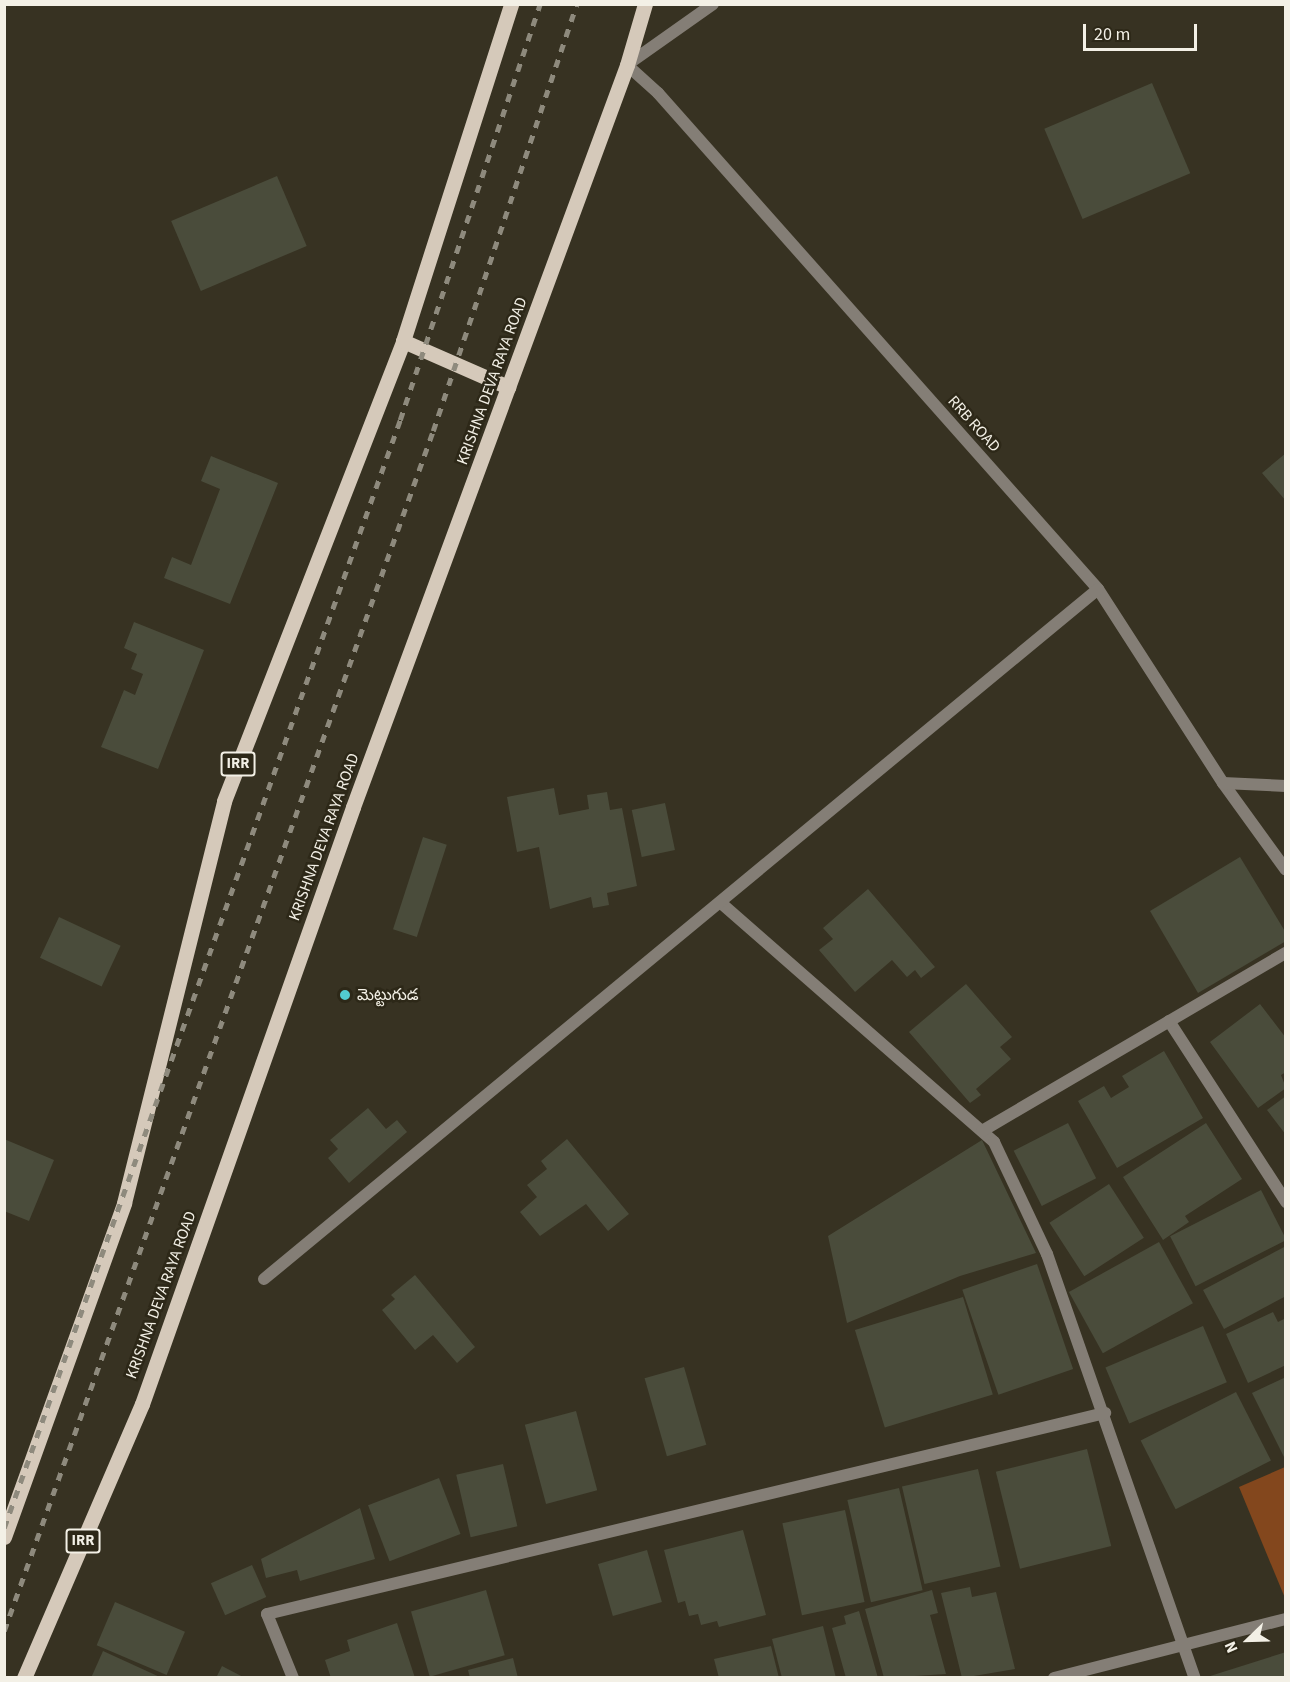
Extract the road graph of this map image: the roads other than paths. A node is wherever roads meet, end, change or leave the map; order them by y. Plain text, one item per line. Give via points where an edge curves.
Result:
1 (511, 4) edge
2 (645, 4) edge
3 (712, 4) edge
4 (627, 65) junction
5 (403, 340) junction
6 (508, 387) junction
7 (1098, 589) junction
8 (1223, 783) junction
9 (1286, 786) edge
10 (1286, 870) edge
11 (721, 903) junction
12 (1286, 953) edge
13 (1169, 1021) junction
14 (982, 1131) junction
15 (1286, 1202) edge
16 (264, 1279) dead end
17 (1105, 1413) junction
18 (4, 1537) edge
19 (1286, 1619) edge
20 (1185, 1644) junction
21 (24, 1677) edge
22 (293, 1677) edge
23 (1054, 1677) edge
24 (1195, 1677) edge

1 - 5 main road, IRR
2 - 4 main road, KRISHNA DEVA RAYA ROAD / IRR
3 - 4 street
4 - 6 main road, KRISHNA DEVA RAYA ROAD / IRR
4 - 7 street, RRB ROAD via 658,93
5 - 6 main road
5 - 18 main road, IRR via 224,801 124,1203
6 - 21 main road, KRISHNA DEVA RAYA ROAD / IRR via 141,1404
7 - 8 street, RRB ROAD
7 - 11 street
8 - 9 street
8 - 10 street, RRB ROAD
11 - 14 street
11 - 16 street
12 - 13 street
13 - 14 street
13 - 15 street
14 - 17 street via 994,1142 1047,1254
17 - 20 street
17 - 22 street via 267,1614
19 - 20 street
20 - 23 street
20 - 24 street

